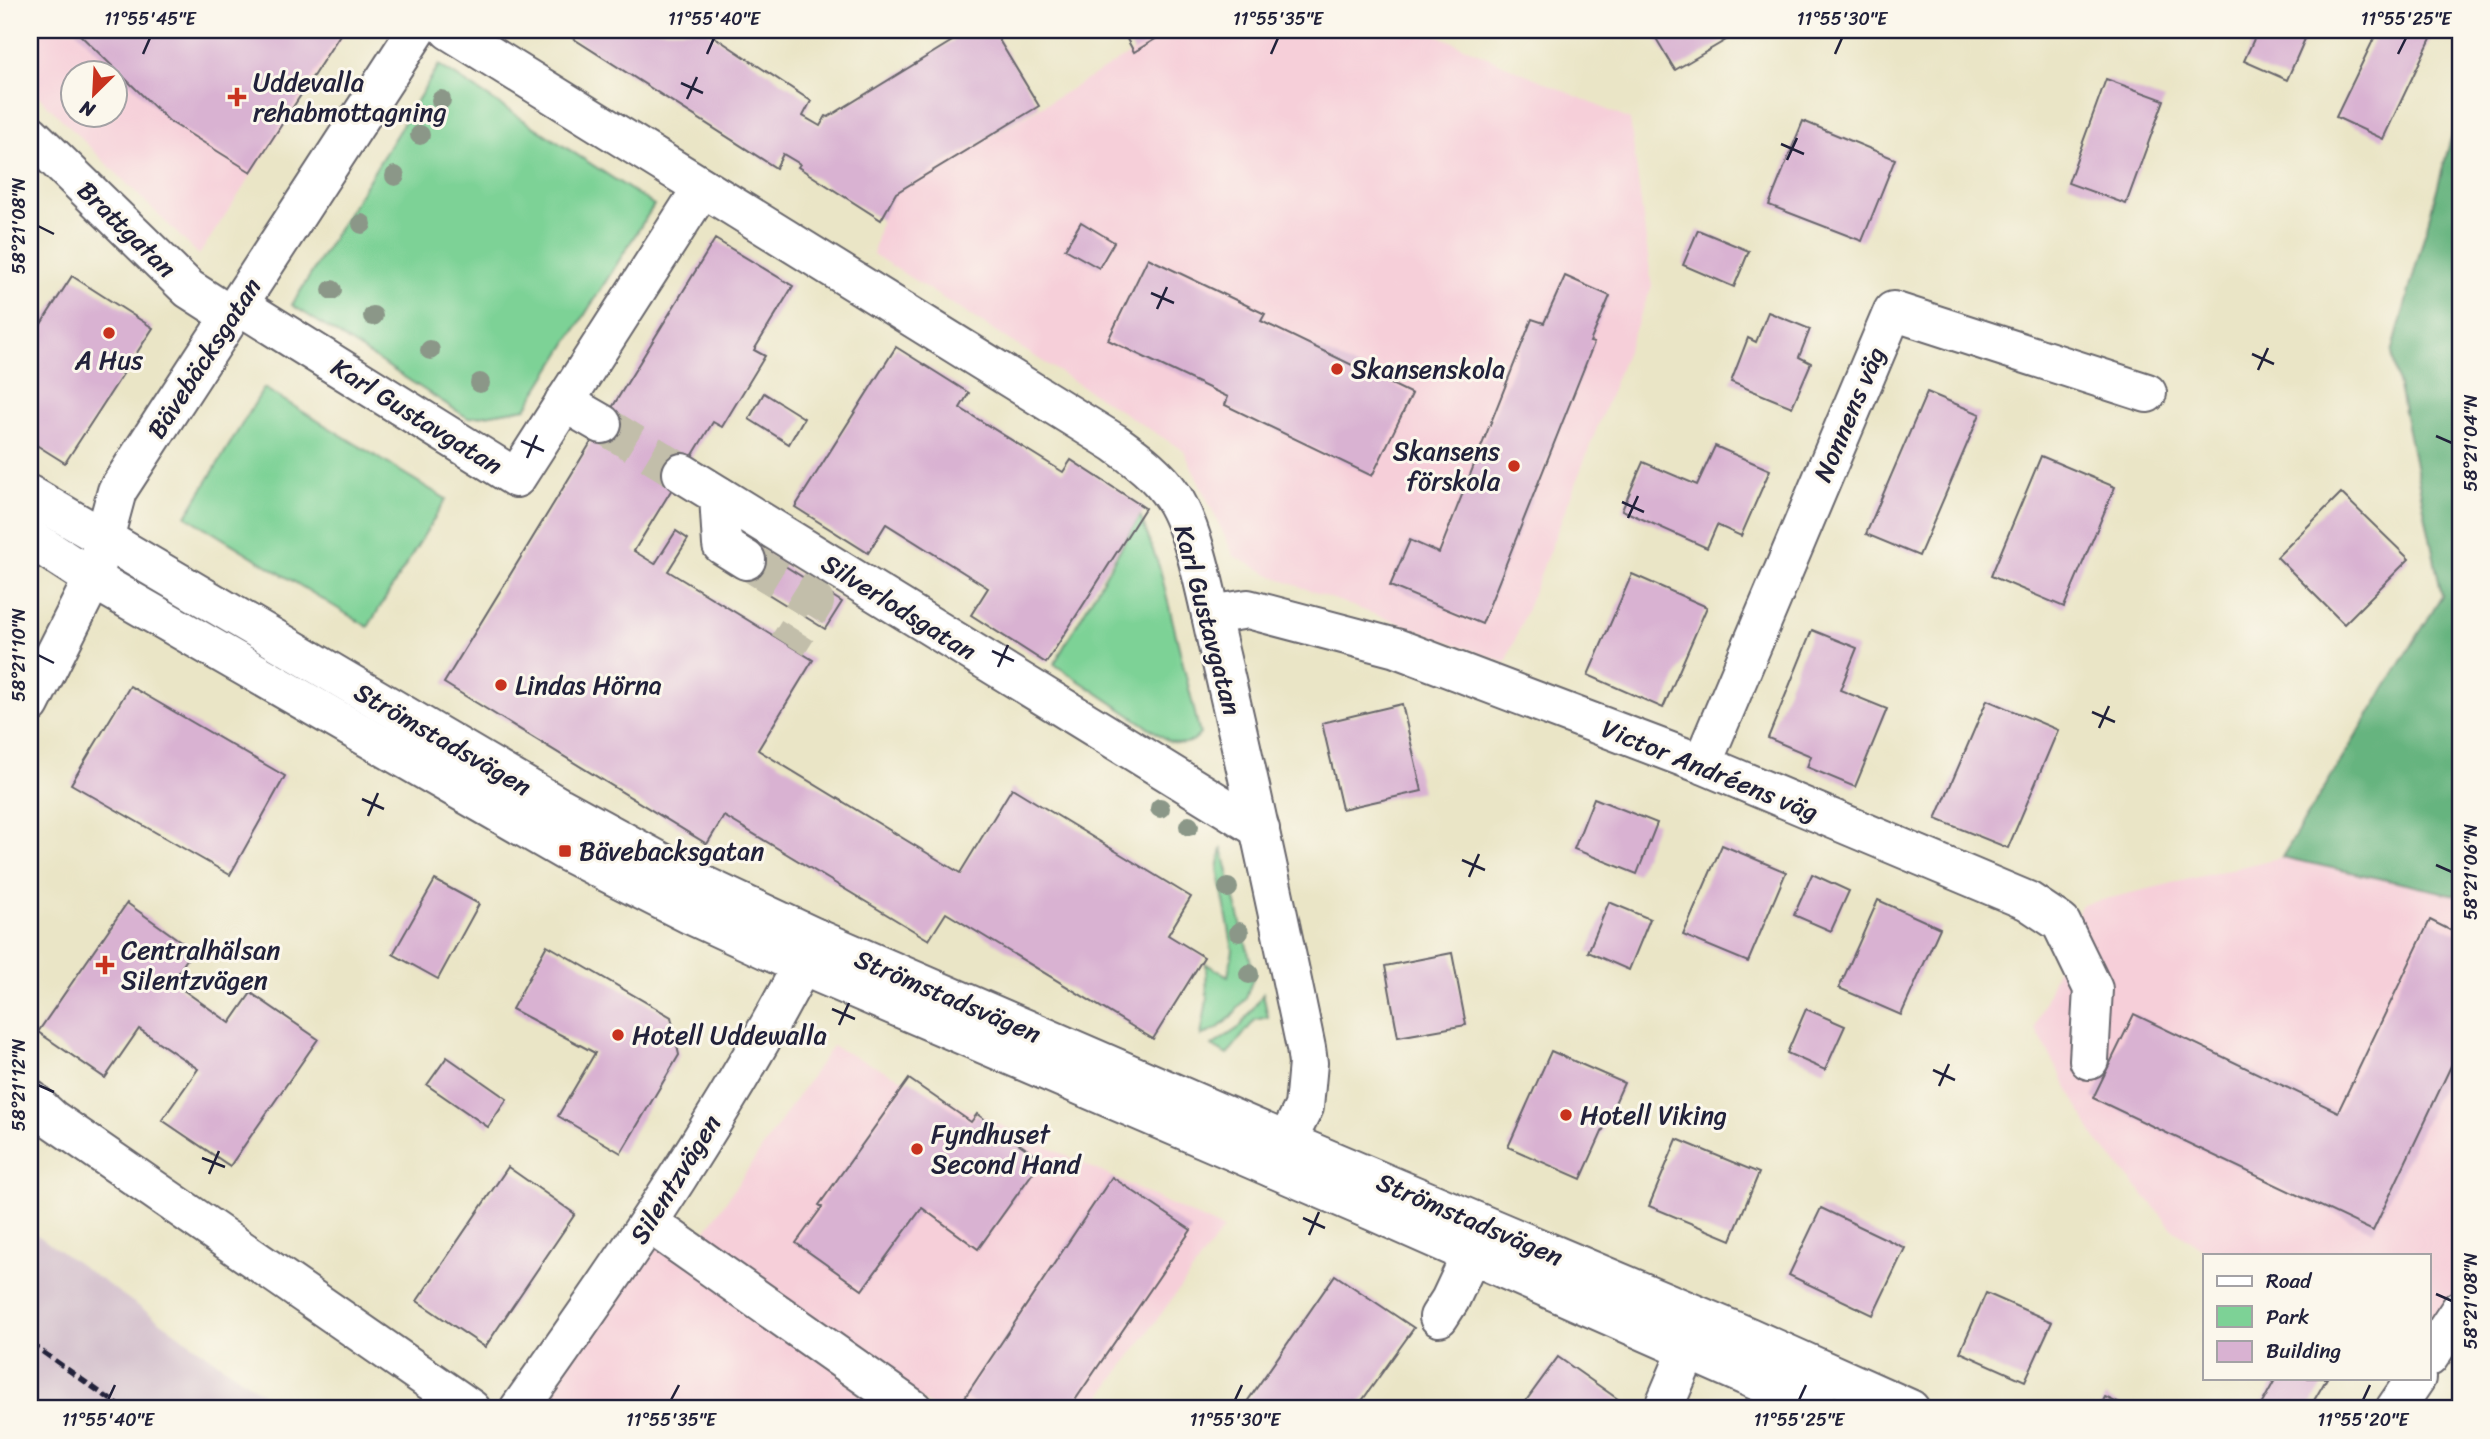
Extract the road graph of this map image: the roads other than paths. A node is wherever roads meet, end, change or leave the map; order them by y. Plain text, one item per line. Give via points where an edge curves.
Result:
1 (417, 30) edge
2 (450, 30) edge
3 (30, 134) edge
4 (702, 188) junction
5 (235, 310) junction
6 (2147, 393) dead end
7 (564, 402) junction
8 (602, 425) tunnel mouth
9 (681, 473) tunnel mouth
10 (30, 495) edge
11 (719, 496) junction
12 (30, 538) edge
13 (102, 538) junction
14 (746, 560) tunnel mouth
15 (93, 579) junction
16 (1211, 615) junction
17 (30, 704) edge
18 (1702, 764) junction
19 (1260, 829) junction
20 (809, 952) junction
21 (2089, 1060) dead end
22 (30, 1099) edge
23 (1279, 1155) junction
24 (649, 1223) junction
25 (1471, 1255) junction
26 (2460, 1310) edge
27 (1438, 1317) dead end
28 (1688, 1350) junction
29 (2430, 1355) edge
30 (2415, 1380) edge
31 (1797, 1404) edge
32 (471, 1409) edge
33 (519, 1409) edge
34 (914, 1409) edge
35 (1663, 1409) edge
36 (1910, 1409) edge
37 (2395, 1409) edge

1 - 5 street, Bävebäcksgatan
2 - 4 street, Karl Gustavgatan
3 - 5 street, Brattgatan via 189,289
4 - 7 street, Karl Gustavgatan
4 - 16 street, Karl Gustavgatan via 1152,470 1174,499 1190,536
5 - 7 street, Karl Gustavgatan via 516,478
5 - 13 street, Bävebäcksgatan via 117,491
6 - 18 street, Nonnens väg via 1893,311
7 - 8 street
9 - 11 street, Silverlodsgatan
10 - 13 street, Strömstadsvägen
11 - 14 street via 722,545
11 - 19 street, Silverlodsgatan via 896,622 1021,699
12 - 15 street, Strömstadsvägen
13 - 15 street, Bävebäcksgatan
13 - 20 street, Strömstadsvägen via 560,807 705,886
15 - 17 street, Bävebäcksgatan
15 - 20 street, Strömstadsvägen via 565,850 691,915
16 - 18 street, Victor Andréens väg via 1248,609 1396,648
16 - 19 street, Karl Gustavgatan
18 - 21 street, Victor Andréens väg via 2028,901 2061,923 2093,989
19 - 23 street, Karl Gustavgatan via 1308,1063 1304,1107
20 - 23 street, Strömstadsvägen
20 - 24 street, Silentzvägen via 779,1011
22 - 32 street via 52,1119
23 - 25 street, Strömstadsvägen
23 - 36 street, Strömstadsvägen via 1737,1332
24 - 33 street, Silentzvägen
24 - 34 street
25 - 27 street
25 - 28 street, Strömstadsvägen
26 - 29 street
28 - 31 street, Strömstadsvägen
28 - 35 street
30 - 37 street

